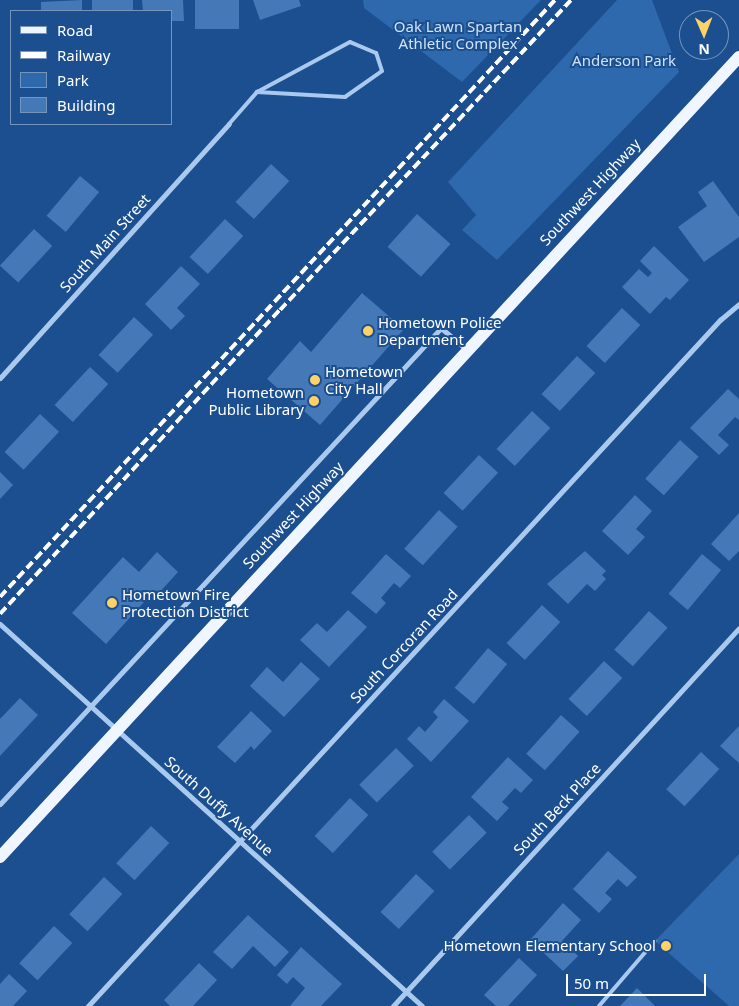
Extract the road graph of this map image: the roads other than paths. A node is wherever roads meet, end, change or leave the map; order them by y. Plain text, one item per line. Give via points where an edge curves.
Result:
1 (739, 57) edge
2 (258, 92) junction
3 (229, 124) joint
4 (739, 304) edge
5 (467, 350) junction
6 (0, 378) edge
7 (0, 624) edge
8 (739, 628) edge
9 (91, 706) junction
10 (118, 730) junction
11 (0, 804) edge
12 (240, 842) junction
13 (0, 857) edge
14 (655, 941) dead end
15 (406, 991) junction
16 (88, 1006) edge
17 (393, 1006) edge
18 (422, 1006) edge
19 (599, 1006) edge

1 - 5 main road, Southwest Highway
2 - 2 lane via 350,42 376,53 382,72 345,97
2 - 3 lane
3 - 6 street, South Main Street
4 - 12 street, South Corcoran Road via 720,320
5 - 9 street, Southwest Highway via 441,328
5 - 10 main road, Southwest Highway
7 - 9 street, South Duffy Avenue
8 - 15 street, South Beck Place
9 - 10 street, South Duffy Avenue
9 - 11 street, Southwest Highway
10 - 12 street, South Duffy Avenue
10 - 13 main road, Southwest Highway
12 - 15 street, South Duffy Avenue
12 - 16 street, South Corcoran Road
14 - 19 lane
15 - 17 street, South Beck Place
15 - 18 street, South Duffy Avenue

